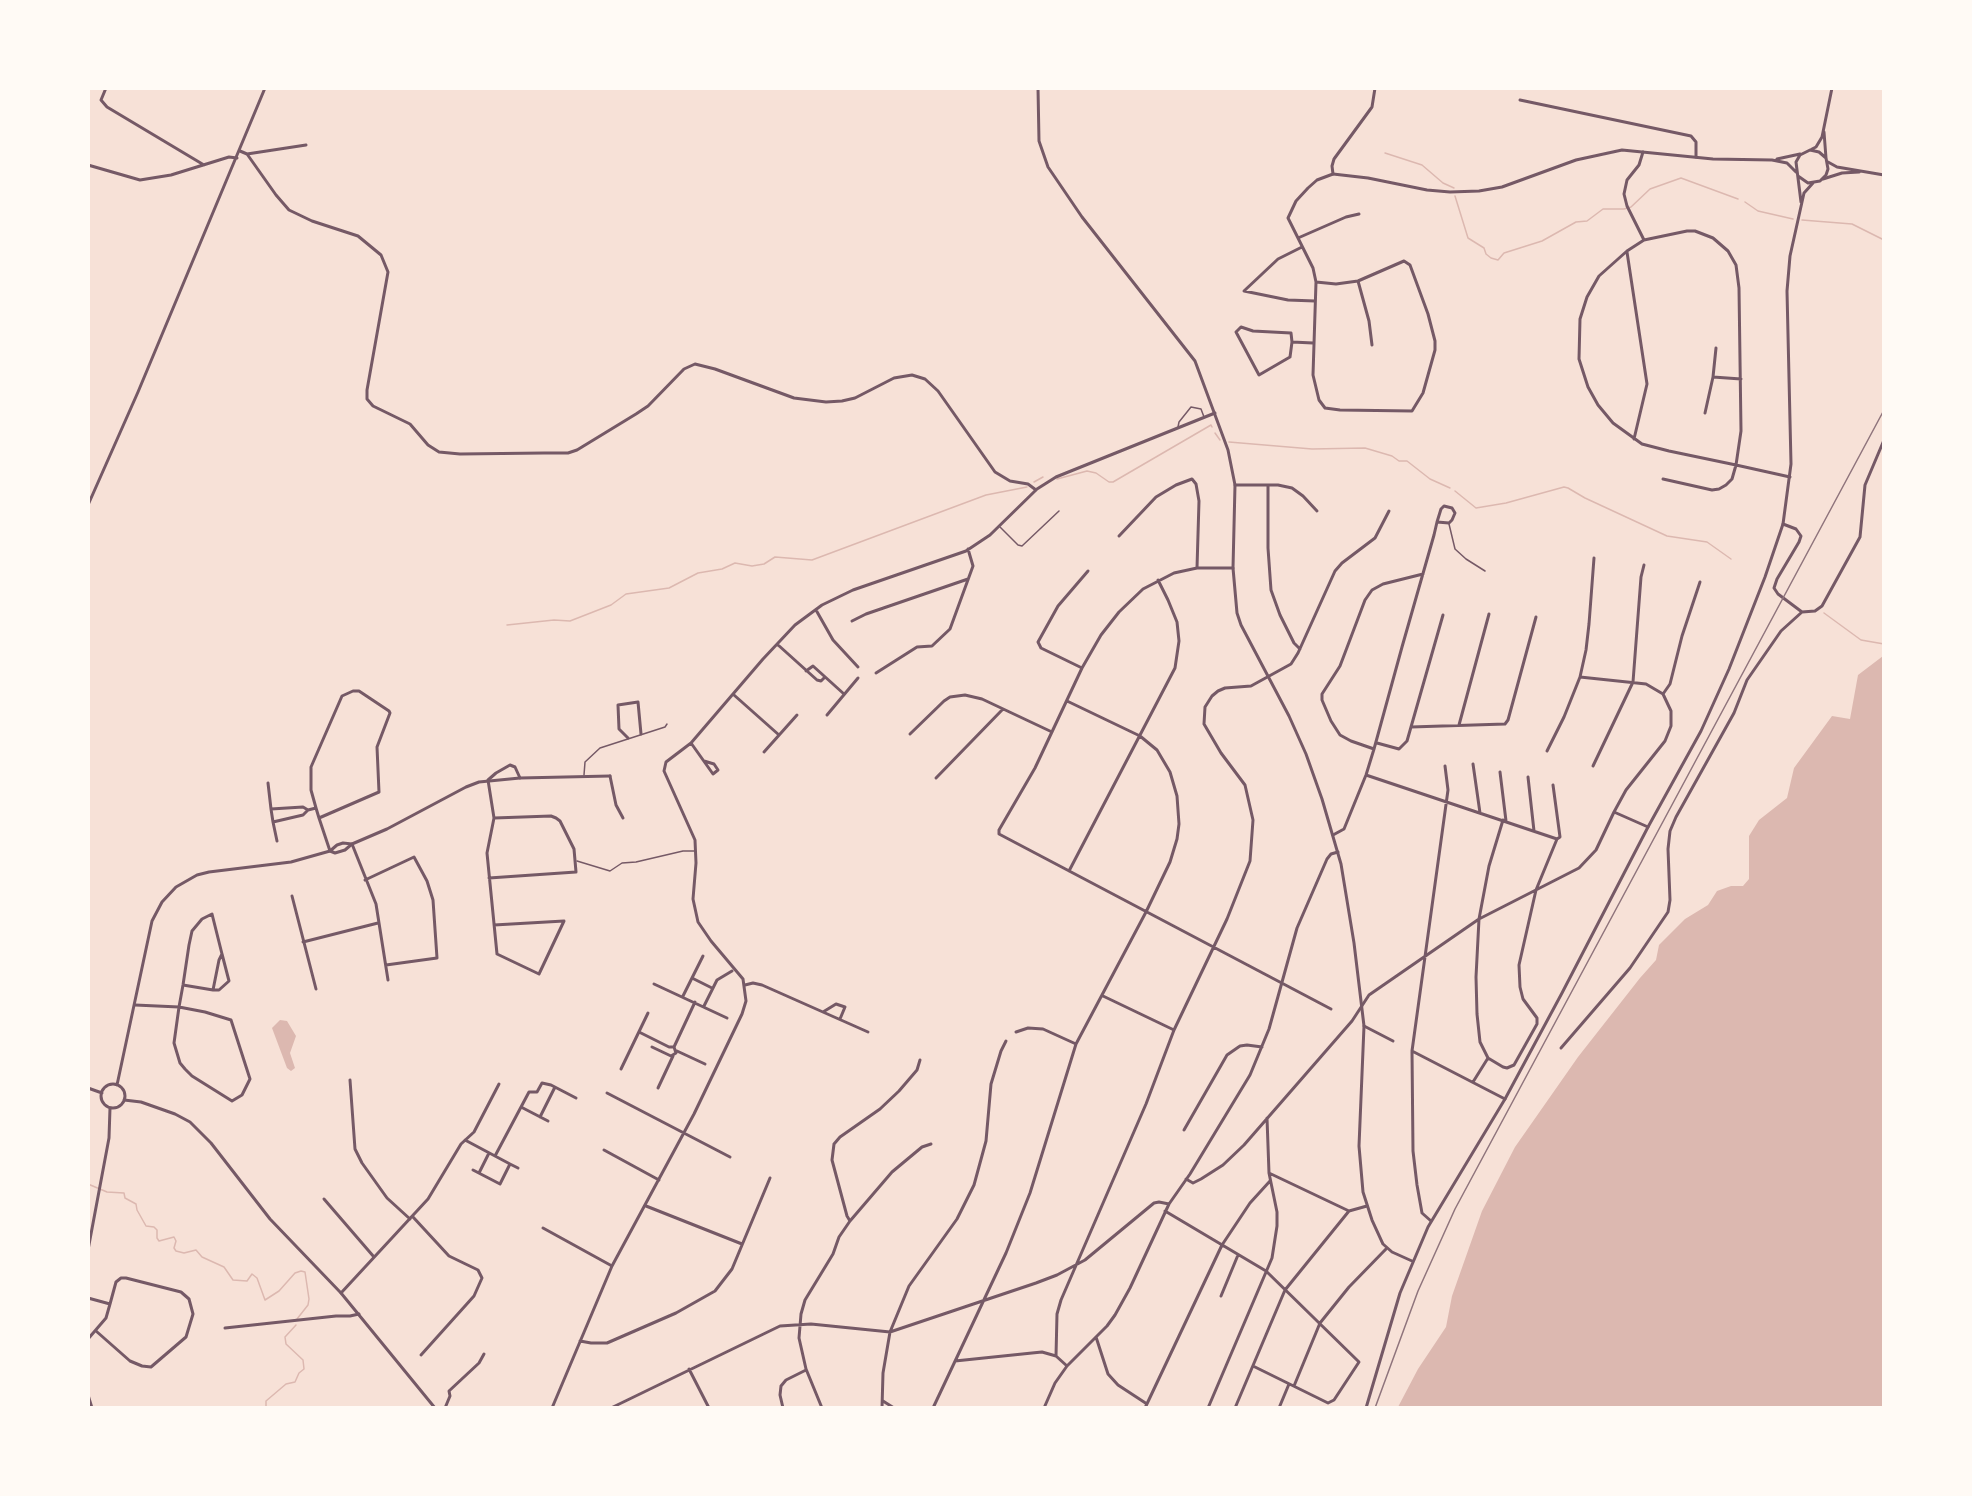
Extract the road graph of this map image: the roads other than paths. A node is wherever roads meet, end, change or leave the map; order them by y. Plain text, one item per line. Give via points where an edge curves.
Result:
1 (106, 88) edge
2 (266, 88) edge
3 (1038, 88) edge
4 (1375, 88) edge
5 (1832, 88) edge
6 (1520, 100) dead end
7 (1824, 129) junction
8 (306, 145) dead end
9 (1810, 150) junction
10 (240, 151) junction
11 (1643, 152) junction
12 (1804, 152) junction
13 (247, 154) junction
14 (1696, 157) junction
15 (237, 159) junction
16 (1772, 160) junction
17 (1827, 161) junction
18 (88, 165) edge
19 (206, 165) junction
20 (1866, 171) junction
21 (1333, 174) junction
22 (1797, 174) junction
23 (1884, 175) edge
24 (1823, 179) junction
25 (1813, 183) junction
26 (1801, 205) junction
27 (1359, 214) dead end
28 (1298, 238) junction
29 (1644, 240) junction
30 (1302, 247) junction
31 (1627, 251) junction
32 (1358, 281) junction
33 (1317, 282) junction
34 (1315, 301) junction
35 (1292, 342) junction
36 (1313, 343) junction
37 (1372, 345) dead end
38 (1716, 348) dead end
39 (1713, 377) junction
40 (1741, 379) junction
41 (1215, 413) junction
42 (1705, 413) dead end
43 (1204, 418) junction
44 (1178, 428) junction
45 (1634, 439) junction
46 (1884, 440) edge
47 (1736, 465) junction
48 (1790, 477) junction
49 (1663, 479) dead end
50 (1236, 484) junction
51 (1268, 485) junction
52 (1036, 490) junction
53 (88, 505) edge
54 (1317, 511) dead end
55 (1389, 511) dead end
56 (1059, 512) dead end
57 (1437, 522) junction
58 (1449, 523) junction
59 (1783, 524) junction
60 (999, 527) junction
61 (1119, 536) dead end
62 (968, 549) junction
63 (1594, 558) dead end
64 (1644, 565) dead end
65 (1197, 568) junction
66 (1233, 568) junction
67 (1088, 571) dead end
68 (1485, 571) dead end
69 (1423, 573) junction
70 (968, 579) junction
71 (1158, 580) junction
72 (1700, 582) dead end
73 (816, 609) junction
74 (1802, 612) junction
75 (1490, 614) dead end
76 (1443, 615) dead end
77 (1536, 617) dead end
78 (852, 621) dead end
79 (777, 644) junction
80 (1300, 649) junction
81 (858, 667) dead end
82 (1082, 668) junction
83 (806, 671) junction
84 (876, 673) dead end
85 (825, 676) junction
86 (1269, 676) junction
87 (1580, 677) junction
88 (858, 678) dead end
89 (1633, 682) junction
90 (844, 694) junction
91 (1663, 694) junction
92 (734, 695) junction
93 (1067, 701) junction
94 (1003, 709) junction
95 (797, 715) dead end
96 (827, 715) dead end
97 (667, 724) dead end
98 (1459, 726) junction
99 (1411, 727) junction
100 (1052, 732) junction
101 (640, 734) junction
102 (910, 734) dead end
103 (779, 735) junction
104 (1140, 736) junction
105 (628, 738) junction
106 (1376, 742) junction
107 (691, 743) junction
108 (1374, 749) junction
109 (1547, 751) dead end
110 (764, 752) dead end
111 (704, 761) junction
112 (1473, 764) dead end
113 (1445, 766) dead end
114 (1593, 766) dead end
115 (1500, 772) dead end
116 (1366, 775) junction
117 (584, 776) junction
118 (1528, 777) dead end
119 (520, 778) junction
120 (936, 778) dead end
121 (488, 780) junction
122 (268, 783) dead end
123 (1553, 785) dead end
124 (1447, 802) junction
125 (316, 808) junction
126 (271, 809) junction
127 (308, 810) junction
128 (1614, 812) junction
129 (1480, 813) junction
130 (319, 818) junction
131 (494, 818) junction
132 (623, 818) dead end
133 (1505, 821) junction
134 (273, 822) junction
135 (1648, 827) junction
136 (1534, 831) junction
137 (1333, 835) junction
138 (1557, 839) junction
139 (277, 842) dead end
140 (352, 844) junction
141 (330, 851) junction
142 (696, 851) junction
143 (1339, 851) junction
144 (575, 861) junction
145 (1069, 872) junction
146 (489, 878) junction
147 (365, 880) junction
148 (1536, 890) junction
149 (292, 896) dead end
150 (1146, 912) junction
151 (1479, 919) junction
152 (378, 923) junction
153 (494, 925) junction
154 (303, 942) junction
155 (1213, 946) junction
156 (222, 954) junction
157 (1426, 955) junction
158 (703, 956) dead end
159 (386, 965) junction
160 (732, 971) dead end
161 (692, 978) junction
162 (388, 980) dead end
163 (1282, 983) junction
164 (654, 984) dead end
165 (183, 985) junction
166 (745, 985) junction
167 (712, 988) junction
168 (316, 989) dead end
169 (213, 990) junction
170 (683, 996) junction
171 (1103, 996) junction
172 (695, 1002) junction
173 (135, 1005) junction
174 (704, 1006) junction
175 (1361, 1007) junction
176 (179, 1008) junction
177 (1332, 1009) dead end
178 (823, 1012) junction
179 (648, 1013) dead end
180 (727, 1018) dead end
181 (840, 1019) junction
182 (1364, 1026) junction
183 (1174, 1030) junction
184 (639, 1032) junction
185 (868, 1032) dead end
186 (1016, 1032) dead end
187 (1006, 1041) dead end
188 (1393, 1041) dead end
189 (1076, 1044) junction
190 (652, 1047) dead end
191 (1262, 1047) junction
192 (1561, 1048) dead end
193 (675, 1049) junction
194 (1412, 1051) junction
195 (673, 1056) junction
196 (1488, 1058) junction
197 (920, 1060) dead end
198 (705, 1064) dead end
199 (621, 1069) dead end
200 (350, 1080) dead end
201 (1473, 1082) junction
202 (499, 1084) dead end
203 (117, 1085) junction
204 (555, 1087) junction
205 (88, 1088) edge
206 (658, 1088) dead end
207 (102, 1093) junction
208 (607, 1093) dead end
209 (576, 1098) dead end
210 (1505, 1099) junction
211 (124, 1100) junction
212 (521, 1107) junction
213 (110, 1108) junction
214 (540, 1117) junction
215 (1267, 1118) junction
216 (548, 1121) dead end
217 (1184, 1130) dead end
218 (683, 1134) junction
219 (465, 1140) junction
220 (931, 1144) dead end
221 (604, 1150) dead end
222 (489, 1153) junction
223 (495, 1156) junction
224 (730, 1157) dead end
225 (510, 1164) junction
226 (518, 1168) dead end
227 (473, 1170) dead end
228 (479, 1173) junction
229 (1269, 1173) junction
230 (770, 1178) dead end
231 (1186, 1179) junction
232 (659, 1180) junction
233 (1270, 1181) junction
234 (324, 1199) dead end
235 (1169, 1204) junction
236 (645, 1206) junction
237 (1367, 1206) junction
238 (1165, 1211) junction
239 (1349, 1211) junction
240 (411, 1218) junction
241 (850, 1221) junction
242 (1431, 1221) junction
243 (91, 1222) edge
244 (543, 1228) dead end
245 (742, 1244) junction
246 (1222, 1245) junction
247 (1386, 1249) junction
248 (88, 1250) edge
249 (1238, 1255) junction
250 (374, 1257) junction
251 (1412, 1261) junction
252 (612, 1266) junction
253 (1075, 1266) junction
254 (1266, 1271) junction
255 (1285, 1290) junction
256 (341, 1293) junction
257 (1221, 1296) dead end
258 (88, 1298) edge
259 (982, 1301) junction
260 (110, 1304) junction
261 (358, 1314) junction
262 (1320, 1323) junction
263 (800, 1324) junction
264 (225, 1328) dead end
265 (96, 1331) junction
266 (890, 1332) junction
267 (1096, 1336) junction
268 (88, 1339) edge
269 (580, 1341) junction
270 (484, 1354) dead end
271 (421, 1355) dead end
272 (1056, 1356) junction
273 (955, 1361) junction
274 (1067, 1366) junction
275 (1253, 1366) junction
276 (689, 1369) junction
277 (806, 1369) junction
278 (1288, 1384) junction
279 (1294, 1386) junction
280 (88, 1395) edge
281 (882, 1400) junction
282 (1146, 1406) edge
283 (92, 1407) edge
284 (435, 1407) edge
285 (445, 1407) edge
286 (552, 1407) edge
287 (611, 1407) edge
288 (709, 1407) edge
289 (783, 1407) edge
290 (822, 1407) edge
291 (882, 1407) edge
292 (894, 1407) edge
293 (933, 1407) edge
294 (1044, 1407) edge
295 (1208, 1407) edge
296 (1235, 1407) edge
297 (1279, 1407) edge
298 (1365, 1407) edge

1 - 19 street via 101,100 107,107
2 - 10 street
3 - 41 street via 1038,131 1048,167 1082,217 1188,349 1201,372
4 - 21 street via 1372,107 1334,159
5 - 7 street
6 - 14 street via 1691,136 1697,145
7 - 9 street via 1820,142
7 - 17 street
8 - 13 street
9 - 12 street
9 - 17 street via 1819,152
10 - 13 street
10 - 15 street
11 - 14 street
11 - 21 street via 1601,153 1502,187 1479,191 1427,190
11 - 29 street via 1627,180 1624,194
12 - 16 street
12 - 22 street via 1796,162
13 - 52 street via 289,210 358,236 381,255 388,272 367,399 373,406 410,424 439,452 577,450 648,406 689,365 695,364 794,398 826,402 855,398 894,378 912,375 925,379 938,391 995,472
14 - 16 street
15 - 19 street via 229,157
15 - 53 street
16 - 22 street via 1786,163
17 - 20 street via 1837,167
17 - 24 street
18 - 19 street via 140,180
20 - 23 street
20 - 24 street
21 - 28 street via 1317,180 1296,201 1288,218
22 - 25 street via 1804,182
22 - 26 street
24 - 25 street
25 - 26 street
26 - 48 street via 1787,291
27 - 28 street
28 - 30 street
29 - 31 street
29 - 40 street via 1695,231 1713,238 1728,251 1736,266 1739,288
30 - 33 street
30 - 34 street via 1278,259 1244,291
31 - 45 street via 1647,384
31 - 45 street via 1599,276 1587,297 1579,340 1588,387 1613,423
32 - 33 street
32 - 36 street via 1404,261 1410,265 1435,341 1423,393 1412,411 1325,408 1314,380
32 - 37 street
33 - 34 street
34 - 36 street
35 - 35 street via 1291,333 1241,327 1236,332 1259,375 1290,357
35 - 36 street
38 - 39 street
39 - 40 street
39 - 42 street
40 - 47 street via 1741,431
41 - 43 street
41 - 50 street
43 - 44 street
43 - 44 lane via 1201,409 1191,407
44 - 52 street via 1069,471
45 - 47 street
46 - 74 street via 1864,485 1860,537 1822,606
47 - 48 street
47 - 49 street via 1732,479 1719,489
48 - 59 street
50 - 51 street
50 - 66 street
51 - 54 street via 1298,491
51 - 80 street via 1271,591
52 - 60 street
55 - 80 street via 1375,538 1335,572
56 - 60 lane via 1022,546
57 - 58 street
57 - 58 street via 1441,508 1447,506 1455,513
57 - 69 street
58 - 68 lane via 1455,549
59 - 74 street via 1796,529 1801,536 1774,588
59 - 135 street via 1729,669 1701,731
60 - 62 street
61 - 65 street via 1156,498 1192,479 1198,501
62 - 70 street via 973,566
62 - 73 street via 853,590
63 - 87 street
64 - 89 street
65 - 66 street
65 - 71 street
66 - 86 street via 1239,619
67 - 82 street via 1058,606 1038,642 1041,648
69 - 106 street
69 - 108 street via 1377,586 1368,594 1340,666 1322,694 1340,735
70 - 78 street
70 - 84 street via 950,629 932,646 917,647
71 - 82 street via 1119,612
71 - 104 street via 1177,622 1178,651 1172,676
72 - 91 street via 1670,684
73 - 79 street
73 - 81 street via 833,640
74 - 192 street via 1781,631 1748,680 1734,713 1676,816 1668,849 1668,912 1630,968
75 - 98 street
76 - 99 street
77 - 98 street via 1507,722
79 - 83 street
79 - 92 street
80 - 86 street via 1291,664
82 - 93 street
83 - 85 street via 819,681
83 - 85 street via 813,666
85 - 90 street
86 - 137 street via 1306,754
86 - 155 street via 1251,686 1218,691 1205,707 1204,724 1245,785 1253,820 1250,861
87 - 89 street
87 - 109 street
88 - 90 street
89 - 91 street
89 - 114 street
90 - 96 street
91 - 128 street via 1671,711 1669,734
92 - 103 street
92 - 107 street
93 - 100 street
93 - 104 street
94 - 100 street
94 - 102 street via 977,697 958,695 944,701
94 - 120 street
95 - 103 street
97 - 101 lane
98 - 99 street
99 - 106 street via 1400,748
100 - 145 street via 999,834
101 - 105 lane
101 - 105 street via 638,702 618,705 619,729
103 - 110 street
104 - 145 street
104 - 150 street via 1166,762 1179,810 1173,853
105 - 117 lane via 595,752 585,762
106 - 108 street
107 - 111 street
107 - 142 street via 668,759 664,768 695,840
108 - 116 street
111 - 111 street via 713,774 718,770 714,765
112 - 129 street
113 - 124 street
115 - 133 street
116 - 124 street
116 - 137 street via 1344,829
117 - 119 street
117 - 132 street via 610,776
118 - 136 street
119 - 121 street
119 - 121 street via 510,765
121 - 131 street
121 - 140 street via 466,787
122 - 126 street
123 - 138 street via 1561,831
124 - 129 street
124 - 157 street
125 - 127 street
125 - 130 street
125 - 130 street via 310,779 313,758 342,696 359,691 390,713 376,747 379,792
126 - 127 street
126 - 134 street
127 - 134 street via 303,815
128 - 135 street
128 - 148 street via 1586,862
129 - 133 street
130 - 141 street
131 - 144 street via 556,818 574,849
131 - 146 street via 487,849
133 - 136 street
133 - 151 street
134 - 139 street
135 - 210 street
136 - 138 street
137 - 143 street
138 - 148 street
140 - 141 street via 336,845
140 - 141 street via 339,853
140 - 147 street
141 - 173 street via 291,862 209,872 176,887 152,921
142 - 144 lane via 622,862 610,871
142 - 166 street via 693,899 698,922
143 - 163 street via 1329,856 1315,885 1297,928
143 - 175 street
144 - 146 street via 576,872
145 - 150 street
146 - 153 street
147 - 152 street via 376,904
147 - 159 street via 414,857 433,900 437,958
148 - 151 street
148 - 196 street via 1518,976 1523,999 1537,1024 1514,1065 1503,1067
149 - 154 street
150 - 155 street
150 - 171 street
151 - 157 street
151 - 196 street via 1478,1027
152 - 154 street
152 - 159 street
153 - 153 street via 541,922 564,921 539,974 497,954
154 - 168 street
155 - 163 street
155 - 183 street
156 - 165 street via 212,914 192,931
156 - 169 street
156 - 169 street via 229,981
157 - 175 street via 1369,995
157 - 194 street
158 - 161 street
159 - 162 street
160 - 167 street via 717,979
161 - 167 street
161 - 170 street
163 - 177 street
163 - 191 street
164 - 170 street
165 - 169 street
165 - 176 street
166 - 178 street via 762,985
166 - 218 street via 742,1014
167 - 174 street
170 - 172 street
171 - 183 street
171 - 189 street
172 - 174 street
172 - 193 street
173 - 176 street
173 - 203 street
174 - 180 street
175 - 182 street
175 - 215 street
176 - 176 street via 231,1020 250,1079 237,1099 232,1101 192,1076 180,1063 174,1043
178 - 181 street
178 - 181 street via 836,1004 845,1007
179 - 184 street
181 - 185 street
182 - 188 street
182 - 237 street via 1359,1146
183 - 253 street
184 - 193 street
184 - 199 street
186 - 189 street via 1043,1029
187 - 266 street via 990,1084 986,1141 974,1185 957,1219 909,1286
189 - 259 street via 1030,1193
190 - 195 street
191 - 217 street via 1240,1046 1227,1055
191 - 231 street via 1242,1089
193 - 195 street
193 - 198 street
194 - 201 street
194 - 242 street via 1413,1151 1420,1208
195 - 206 street
196 - 201 street
197 - 241 street via 917,1070 899,1091 834,1144 832,1160
200 - 240 street via 355,1149 387,1198
201 - 210 street
202 - 219 street via 474,1132
203 - 207 street via 107,1086
203 - 211 street via 123,1090
204 - 209 street
204 - 212 street via 542,1083 537,1092 530,1092
204 - 214 street
205 - 207 street
207 - 213 street via 102,1102
208 - 218 street
210 - 242 street
211 - 213 street via 119,1107
211 - 256 street via 162,1108 190,1122 228,1162 270,1219
212 - 214 street
212 - 223 street
213 - 243 street via 109,1138
214 - 216 street
215 - 229 street
215 - 231 street via 1223,1165 1193,1183
218 - 224 street
218 - 232 street
219 - 222 street
219 - 240 street via 428,1199
220 - 241 street via 891,1172
221 - 232 street
222 - 223 street
222 - 228 street
223 - 225 street
225 - 226 street
225 - 228 street via 500,1184
227 - 228 street
229 - 233 street
229 - 239 street
230 - 245 street
231 - 235 street
232 - 236 street
233 - 246 street
233 - 254 street via 1277,1226
234 - 250 street
235 - 238 street
235 - 253 street via 1154,1203
236 - 245 street
236 - 252 street
237 - 239 street
237 - 247 street
238 - 246 street
238 - 267 street via 1130,1288 1115,1315
239 - 255 street
240 - 250 street
240 - 271 street via 448,1256 478,1270 482,1278 474,1296
241 - 263 street via 805,1300
242 - 251 street
243 - 248 street
244 - 252 street
245 - 269 street via 715,1291 607,1343
246 - 249 street
246 - 282 street
247 - 251 street
247 - 262 street
249 - 254 street
249 - 257 street
250 - 256 street
251 - 298 street
252 - 269 street
253 - 259 street
253 - 272 street via 1059,1307
254 - 255 street
254 - 295 street
255 - 262 street
255 - 275 street
256 - 261 street
258 - 260 street
259 - 266 street
259 - 273 street
260 - 265 street
260 - 265 street via 116,1282 126,1278 181,1292 189,1299 193,1314 186,1337 152,1366 130,1361
261 - 264 street
261 - 284 street
262 - 279 street
262 - 279 street via 1359,1362 1331,1402
263 - 266 street
263 - 276 street via 774,1328
263 - 277 street
265 - 268 street
266 - 281 street
267 - 274 street
267 - 282 street via 1108,1374
269 - 286 street
270 - 285 street via 449,1391
272 - 273 street via 1042,1352
272 - 274 street
273 - 293 street
274 - 294 street via 1054,1383
275 - 278 street
275 - 296 street
276 - 287 street
276 - 288 street
277 - 289 street via 781,1386
277 - 290 street
278 - 279 street
278 - 297 street
280 - 283 street
281 - 291 street
281 - 292 street

